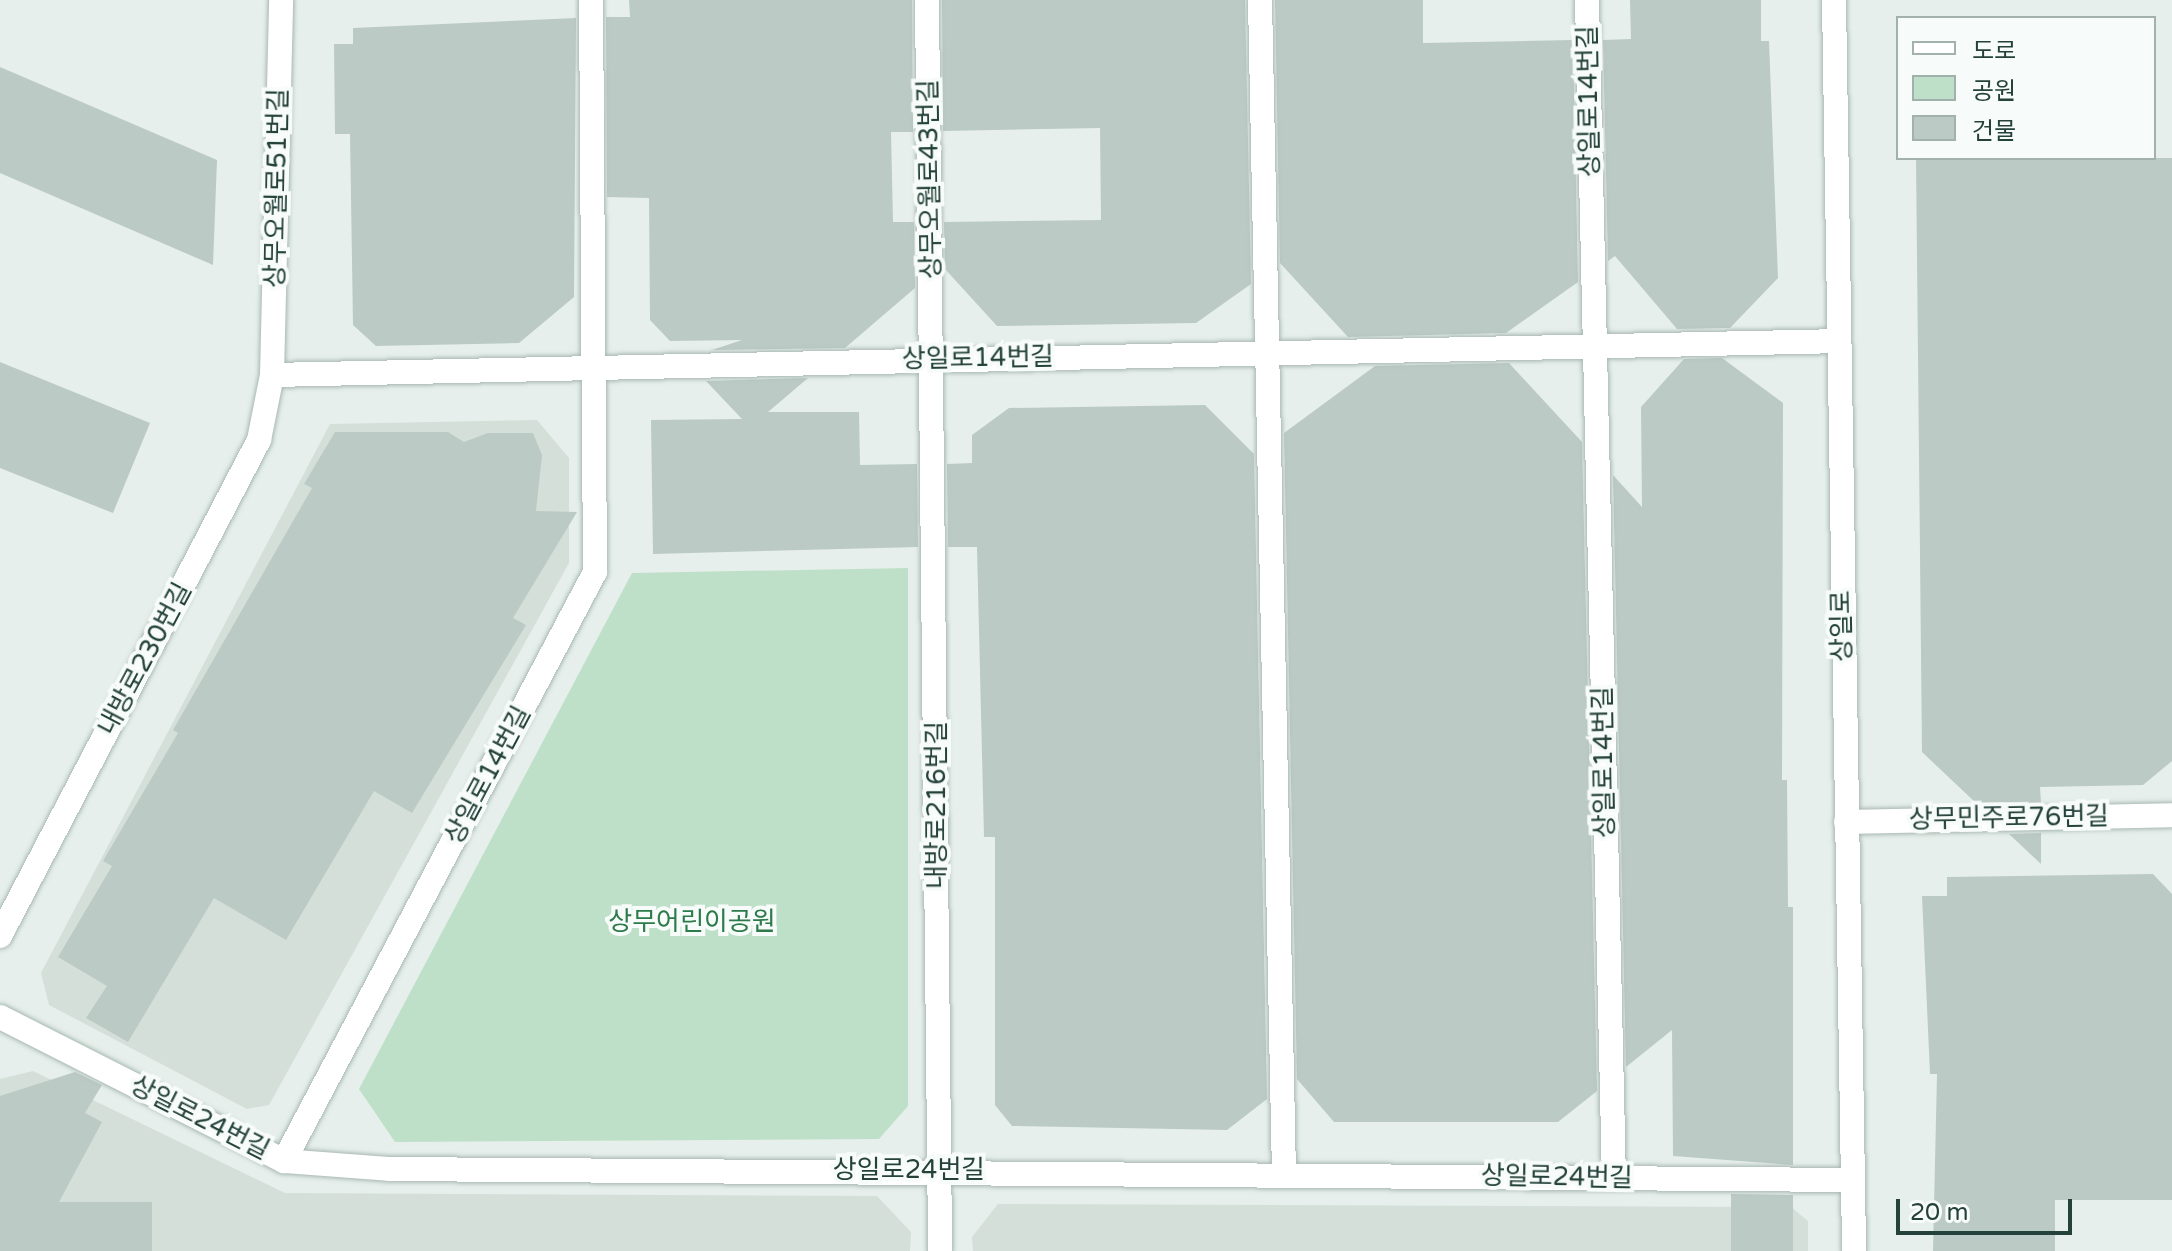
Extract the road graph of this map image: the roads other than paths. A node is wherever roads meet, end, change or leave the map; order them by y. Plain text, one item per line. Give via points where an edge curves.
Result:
1 (281, 0) edge
2 (591, 0) edge
3 (927, 0) edge
4 (1260, 0) edge
5 (1587, 0) edge
6 (1834, 0) edge
7 (1837, 341) junction
8 (1595, 346) junction
9 (1265, 353) junction
10 (935, 359) junction
11 (595, 365) junction
12 (272, 375) junction
13 (2172, 815) edge
14 (1846, 822) junction
15 (0, 936) edge
16 (0, 1017) edge
17 (284, 1161) junction
18 (939, 1169) junction
19 (1284, 1174) junction
20 (1614, 1178) junction
21 (1853, 1180) junction
22 (940, 1251) edge
23 (1854, 1251) edge

1 - 12 street, 상무오월로51번길
2 - 11 street, 상일로14번길
3 - 10 street, 상무오월로43번길
4 - 9 street
5 - 8 street, 상일로14번길
6 - 7 street, 상일로
7 - 8 street, 상일로14번길
7 - 14 street, 상일로
8 - 9 street, 상일로14번길
8 - 20 street, 상일로14번길
9 - 10 street, 상일로14번길
9 - 19 street
10 - 11 street, 상일로14번길
10 - 18 street, 내방로216번길
11 - 12 street, 상일로14번길
11 - 17 street, 상일로14번길 via 595,572
12 - 15 street, 내방로230번길 via 259,440
13 - 14 street, 상무민주로76번길
14 - 21 street, 상일로
16 - 17 street, 상일로24번길
17 - 18 street, 상일로24번길 via 390,1169
18 - 19 street, 상일로24번길
18 - 22 street, 내방로216번길
19 - 20 street, 상일로24번길
20 - 21 street, 상일로24번길
21 - 23 street, 상일로

